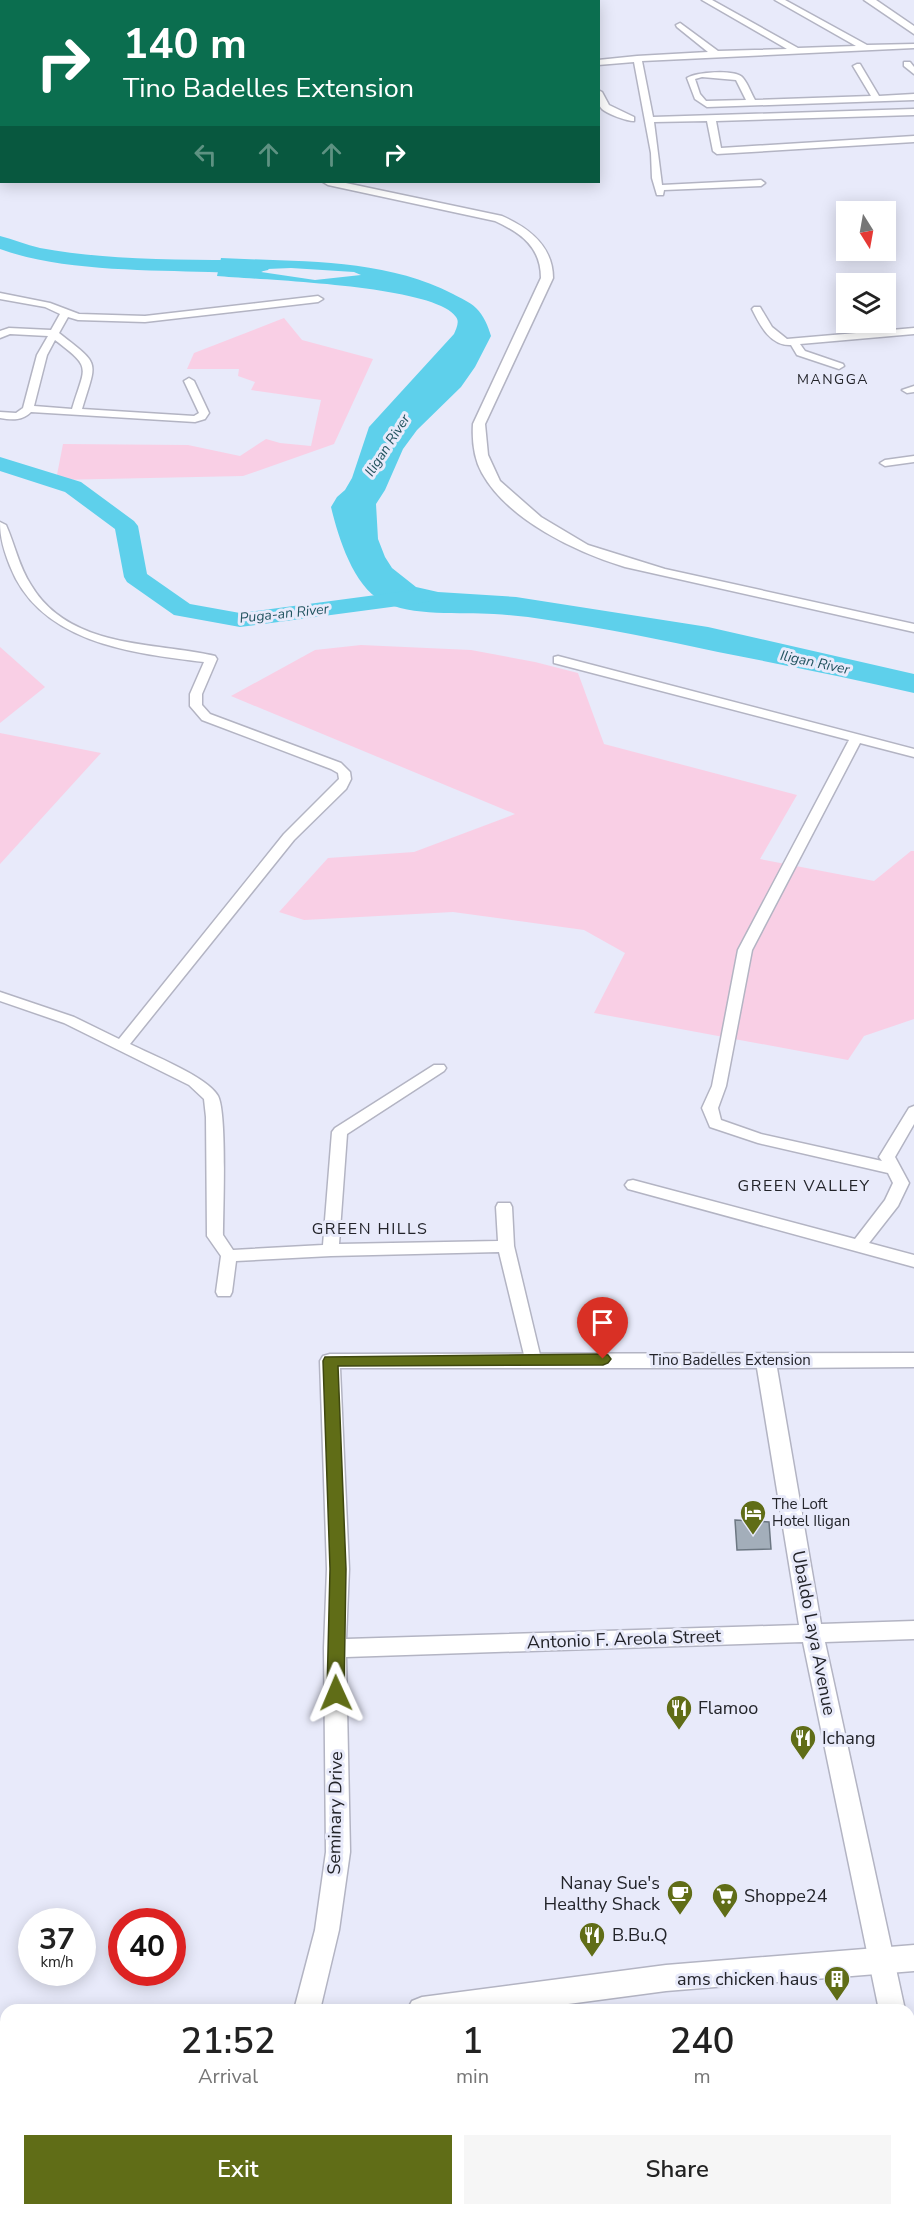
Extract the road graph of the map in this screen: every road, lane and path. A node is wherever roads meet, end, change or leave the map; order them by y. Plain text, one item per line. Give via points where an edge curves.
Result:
1 (706, 0) edge
2 (779, 0) edge
3 (870, 0) edge
4 (680, 25) dead end
5 (914, 31) edge
6 (914, 46) edge
7 (867, 49) junction
8 (798, 52) junction
9 (716, 54) junction
10 (637, 58) junction
11 (600, 63) edge
12 (907, 64) dead end
13 (857, 66) dead end
14 (914, 72) edge
15 (600, 98) edge
16 (914, 98) edge
17 (877, 99) junction
18 (752, 103) junction
19 (914, 112) edge
20 (711, 118) junction
21 (631, 119) dead end
22 (649, 120) junction
23 (914, 139) edge
24 (333, 183) edge
25 (761, 183) dead end
26 (0, 296) edge
27 (318, 299) dead end
28 (757, 309) dead end
29 (66, 312) junction
30 (914, 331) edge
31 (53, 333) junction
32 (0, 335) edge
33 (794, 342) junction
34 (839, 366) dead end
35 (189, 381) dead end
36 (28, 409) junction
37 (76, 413) junction
38 (0, 415) edge
39 (914, 459) edge
40 (885, 463) dead end
41 (0, 525) edge
42 (914, 628) edge
43 (558, 660) dead end
44 (856, 739) junction
45 (914, 753) edge
46 (0, 996) edge
47 (120, 1047) junction
48 (439, 1068) dead end
49 (914, 1111) edge
50 (892, 1169) junction
51 (633, 1185) dead end
52 (504, 1207) dead end
53 (859, 1245) junction
54 (506, 1246) junction
55 (331, 1250) junction
56 (229, 1256) junction
57 (914, 1261) edge
58 (224, 1293) dead end
59 (533, 1359) junction
60 (766, 1360) junction
61 (914, 1360) edge
62 (330, 1361) joint
63 (914, 1630) edge
64 (812, 1634) junction
65 (335, 1648) junction
66 (914, 1958) edge
67 (882, 1960) junction
68 (308, 2004) edge
69 (468, 2004) edge
70 (891, 2004) edge

1 - 8 street
2 - 7 street
3 - 5 main road
4 - 9 street
6 - 7 street
7 - 8 street
8 - 9 street
9 - 10 street
10 - 11 street
10 - 22 street
12 - 14 street
13 - 17 street
15 - 21 street via 608,110
16 - 17 street
17 - 18 street
18 - 18 street via 703,103 696,96 691,78 735,76
19 - 20 street
20 - 22 street
20 - 23 street via 717,151
22 - 25 street via 659,190
24 - 42 street via 498,218 524,232 543,253 547,278 479,424 478,438 488,473 521,506 567,540 614,559
26 - 29 street
27 - 29 street via 145,319 90,318
28 - 33 street via 778,339
29 - 31 street
30 - 33 street
31 - 32 street via 9,331
31 - 36 street via 42,355
31 - 37 street via 88,364
33 - 34 street via 801,353
35 - 37 street via 204,413 201,417
36 - 37 street
36 - 38 street via 23,416
39 - 40 street
41 - 47 street via 27,589 53,618 91,636 155,653 211,659 196,694 196,705 206,717 344,772 341,786 290,837
43 - 44 street
44 - 45 street
44 - 50 street via 745,950 719,1086 710,1108 714,1123 758,1138
46 - 47 street via 69,1020
47 - 56 street via 194,1082 211,1097 215,1236
48 - 55 street via 340,1132
49 - 50 street via 887,1156
50 - 53 street via 901,1184
51 - 53 street
52 - 54 street
53 - 57 street
54 - 55 street
54 - 59 street
55 - 56 street
56 - 58 street
59 - 60 street, Tino Badelles Extension
59 - 62 street, Tino Badelles Extension
60 - 61 street, Tino Badelles Extension
60 - 64 street, Ubaldo Laya Avenue
62 - 65 street, Seminary Drive via 338,1569
63 - 64 street, Antonio F. Areola Street
64 - 65 street, Antonio F. Areola Street
64 - 67 street, Ubaldo Laya Avenue
65 - 68 street, Seminary Drive via 338,1852 327,1930
66 - 67 main road
67 - 69 main road via 666,1978
67 - 70 street, Ubaldo Laya Avenue

